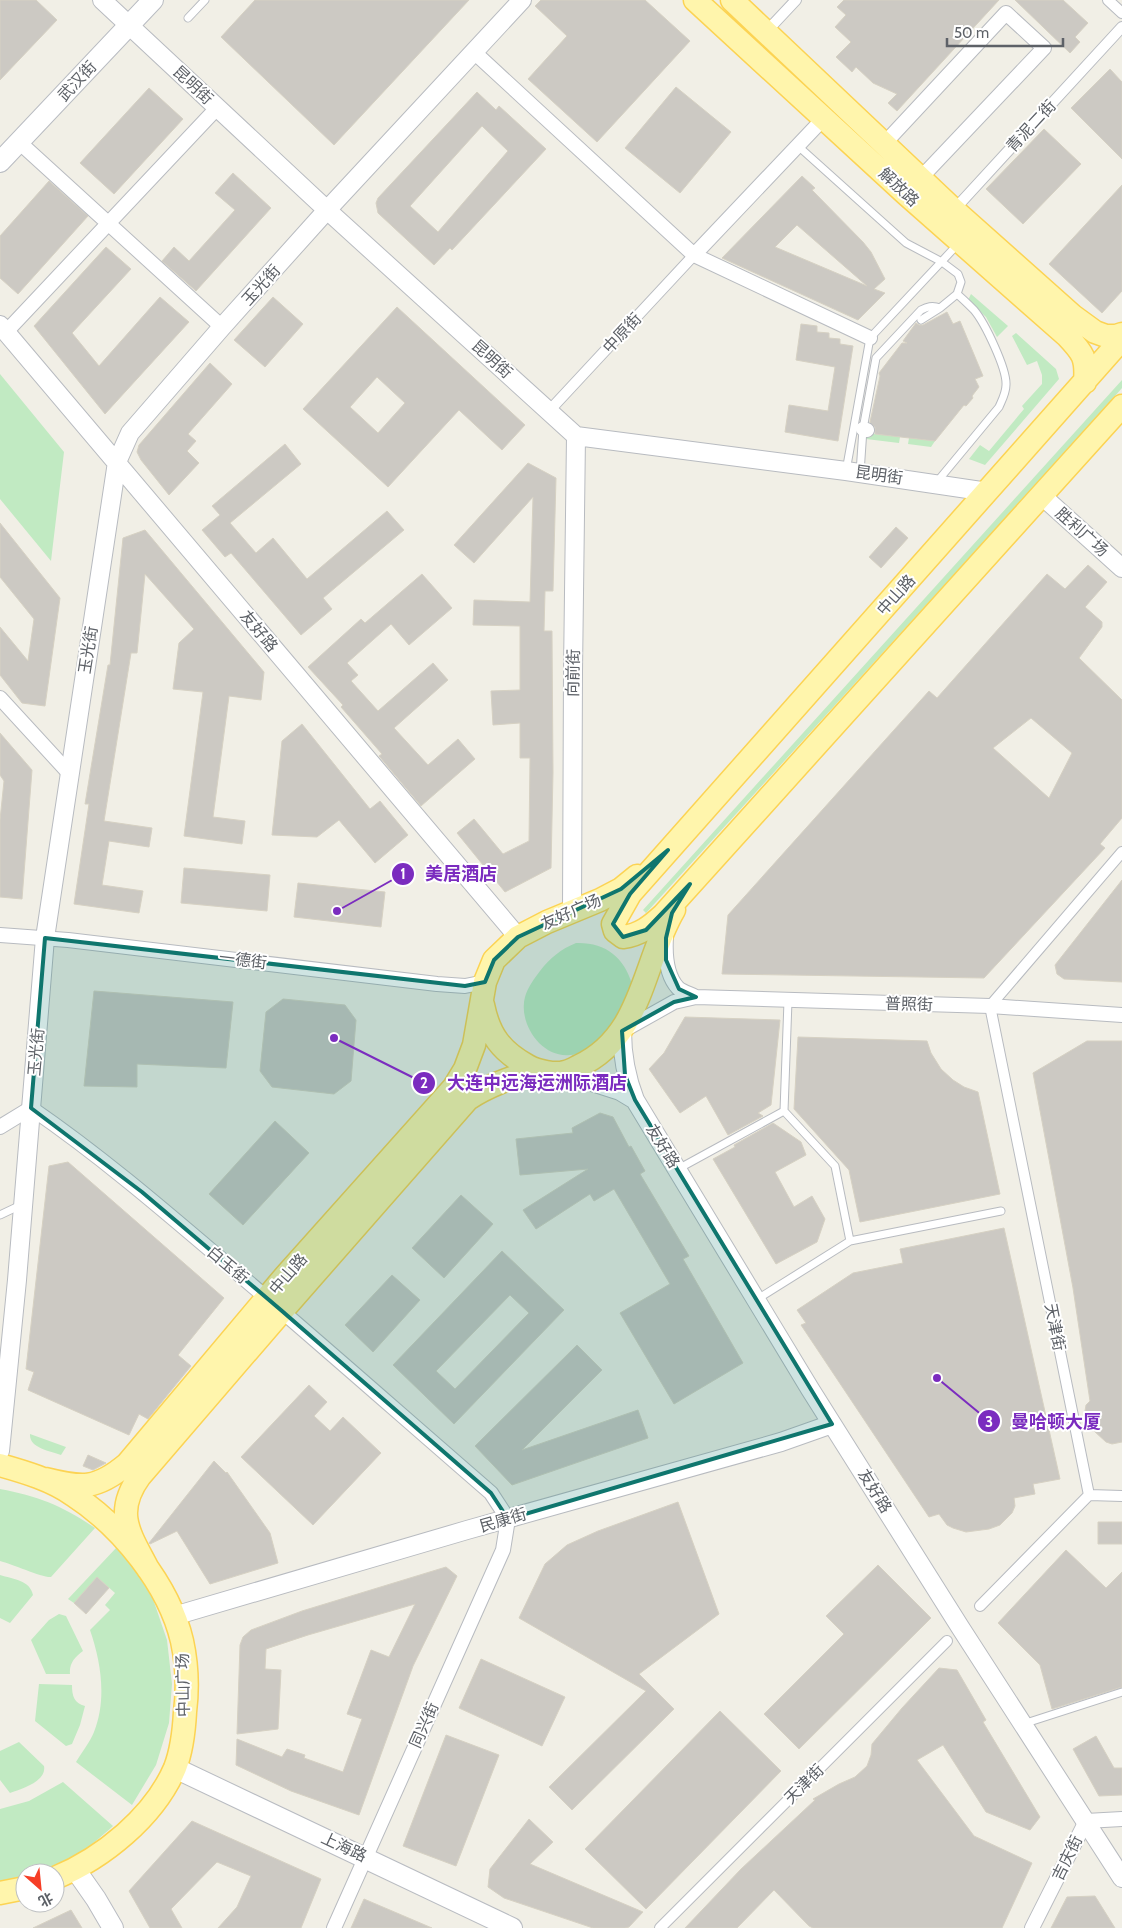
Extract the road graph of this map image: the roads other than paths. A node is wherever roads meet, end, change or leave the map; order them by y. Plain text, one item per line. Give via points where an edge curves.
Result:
1 (102, 0) edge
2 (153, 0) edge
3 (204, 0) edge
4 (522, 0) edge
5 (695, 0) edge
6 (732, 0) edge
7 (796, 0) edge
8 (1108, 0) edge
9 (1122, 13) edge
10 (188, 18) dead end
11 (130, 25) junction
12 (1122, 27) edge
13 (766, 32) junction
14 (474, 52) junction
15 (218, 108) junction
16 (824, 118) junction
17 (19, 142) junction
18 (883, 144) junction
19 (798, 146) junction
20 (0, 162) edge
21 (913, 187) junction
22 (327, 210) junction
23 (948, 218) junction
24 (108, 224) junction
25 (960, 242) junction
26 (694, 255) junction
27 (942, 262) junction
28 (958, 294) junction
29 (940, 308) junction
30 (921, 320) dead end
31 (222, 328) junction
32 (3, 329) edge
33 (1122, 334) edge
34 (870, 338) junction
35 (1122, 339) edge
36 (1085, 382) junction
37 (1122, 406) edge
38 (549, 411) junction
39 (576, 436) junction
40 (117, 462) junction
41 (853, 472) junction
42 (936, 483) junction
43 (988, 492) junction
44 (1041, 495) junction
45 (1122, 568) edge
46 (0, 698) edge
47 (69, 773) junction
48 (668, 850) junction
49 (1122, 852) edge
50 (690, 884) junction
51 (572, 911) junction
52 (672, 914) junction
53 (0, 935) edge
54 (518, 937) junction
55 (45, 938) junction
56 (483, 992) junction
57 (696, 997) junction
58 (788, 1001) junction
59 (990, 1006) junction
60 (1122, 1014) edge
61 (622, 1031) junction
62 (535, 1070) junction
63 (564, 1073) junction
64 (461, 1093) junction
65 (635, 1100) junction
66 (31, 1108) junction
67 (784, 1111) junction
68 (0, 1127) edge
69 (678, 1169) junction
70 (24, 1204) junction
71 (1000, 1211) dead end
72 (0, 1215) edge
73 (850, 1241) junction
74 (755, 1300) junction
75 (274, 1304) junction
76 (2, 1407) edge
77 (832, 1424) junction
78 (0, 1451) edge
79 (0, 1465) edge
80 (134, 1470) junction
81 (45, 1479) junction
82 (1090, 1496) junction
83 (1122, 1496) edge
84 (508, 1519) junction
85 (148, 1569) junction
86 (980, 1606) dead end
87 (174, 1616) junction
88 (947, 1641) dead end
89 (1122, 1692) edge
90 (1023, 1724) junction
91 (175, 1768) junction
92 (1122, 1819) edge
93 (1086, 1821) junction
94 (365, 1857) junction
95 (65, 1874) edge
96 (1122, 1878) edge
97 (15, 1890) edge
98 (0, 1893) edge
99 (488, 1923) edge
100 (113, 1928) edge
101 (334, 1928) edge
102 (512, 1928) edge
103 (660, 1928) edge
104 (1032, 1928) edge

1 - 11 street, 昆明街
2 - 11 main road, 武汉街
3 - 10 lane
4 - 14 street, 玉光街
5 - 16 main road, 解放路
6 - 13 main road, 解放路
7 - 13 street
8 - 9 street
11 - 15 street, 昆明街
11 - 17 main road, 武汉街
12 - 23 street, 青泥二街
13 - 18 main road, 解放路
14 - 22 street, 玉光街
14 - 26 street
15 - 22 street, 昆明街
15 - 24 street
16 - 19 street
16 - 21 main road, 解放路
17 - 20 main road, 武汉街
17 - 24 street
18 - 21 main road, 解放路
18 - 21 street via 1006,13 1044,48
19 - 26 street
19 - 27 lane via 906,243
21 - 23 main road, 解放路
22 - 31 street, 玉光街
22 - 38 street, 昆明街
23 - 25 main road, 解放路
23 - 33 main road, 解放路 via 1095,332 1106,336
24 - 31 street
24 - 32 street
25 - 27 lane
25 - 36 main road, 解放路 via 1067,336 1080,351 1086,366
26 - 34 street
26 - 38 street, 中原街
27 - 28 lane via 958,274 961,282
27 - 34 lane
28 - 29 lane
28 - 42 lane via 984,324 1003,368 1005,395 999,407
29 - 30 lane
29 - 41 lane via 934,306 921,310 876,358 865,430
31 - 40 street, 玉光街 via 130,433
32 - 40 street, 友好路
34 - 41 lane
35 - 36 main road, 中山路
36 - 43 main road, 中山路
37 - 44 main road
38 - 39 street, 昆明街
39 - 41 street, 昆明街
39 - 51 street, 向前街
40 - 47 street, 玉光街
40 - 54 street, 友好路
41 - 42 street, 昆明街
42 - 43 street, 昆明街
43 - 48 main road, 中山路
44 - 45 street, 胜利广场
44 - 50 main road
46 - 47 street
47 - 55 street, 玉光街
48 - 50 main road via 630,894 613,924 616,931 624,938 646,930
48 - 51 main road, 友好广场 via 621,889
49 - 59 street
50 - 52 main road
51 - 54 main road, 友好广场
52 - 57 street via 666,938 670,975 679,989
52 - 61 main road
53 - 55 street, 一德街
54 - 56 main road, 友好广场 via 494,960
55 - 56 street, 一德街 via 465,986
55 - 66 street, 玉光街
56 - 62 main road via 486,1023 505,1052
56 - 64 main road, 友好广场
57 - 58 street, 普照街
57 - 61 street via 674,1002
58 - 59 street, 普照街
58 - 67 lane
59 - 60 street, 普照街
59 - 82 street, 天津街
61 - 63 main road via 603,1050
61 - 65 street, 友好路 via 622,1056
62 - 63 main road
62 - 64 main road via 483,1089
63 - 65 street via 620,1091
64 - 75 main road, 中山路
65 - 69 street, 友好路
66 - 68 street
66 - 70 street, 玉光街
66 - 75 street, 白玉街 via 128,1181
67 - 69 lane
67 - 73 lane via 835,1166
69 - 74 street, 友好路
70 - 72 lane
70 - 76 street, 玉光街
71 - 73 lane
73 - 74 lane
74 - 77 street, 友好路
75 - 80 main road, 中山路
75 - 84 street, 白玉街 via 491,1493
76 - 78 street, 玉光街
77 - 84 street, 民康街 via 781,1442
77 - 90 street, 友好路
79 - 81 main road, 中山广场
80 - 81 main road via 95,1484 71,1485
80 - 85 main road via 126,1519
81 - 85 main road, 中山广场 via 97,1512
82 - 83 street
82 - 86 street
84 - 87 street, 民康街
84 - 94 street, 同兴街 via 503,1550
85 - 87 main road, 中山广场
87 - 91 main road, 中山广场 via 186,1662 183,1739
88 - 103 street, 天津街
89 - 90 lane
90 - 93 street, 友好路
91 - 94 main road, 上海路
91 - 95 main road, 中山广场 via 158,1797 133,1827 109,1848
92 - 93 street, 吉庆街
93 - 96 street, 友好路
93 - 104 street, 吉庆街
94 - 99 main road, 上海路
94 - 101 street, 同兴街
95 - 100 main road via 96,1899
97 - 98 main road
99 - 102 main road, 上海路

